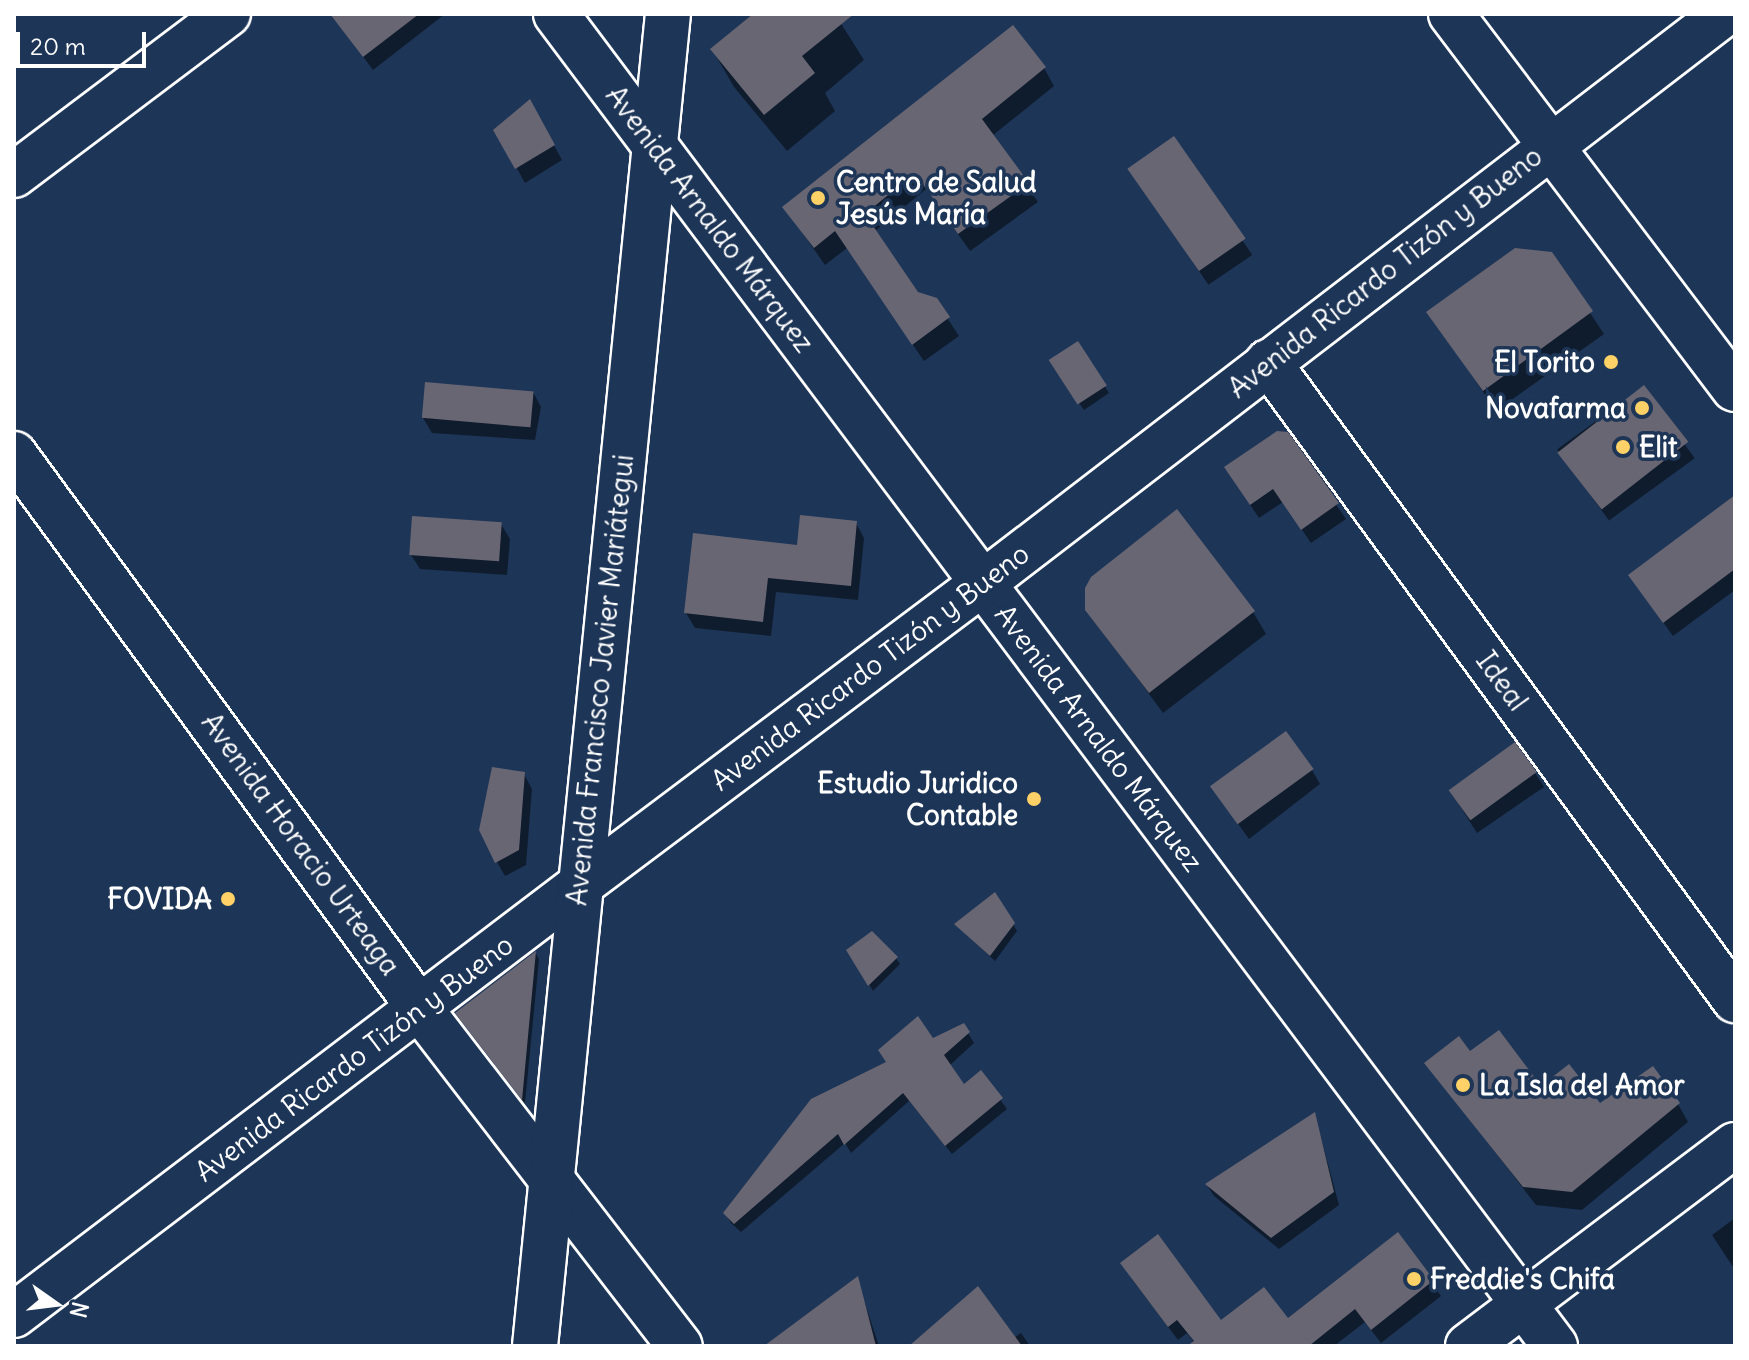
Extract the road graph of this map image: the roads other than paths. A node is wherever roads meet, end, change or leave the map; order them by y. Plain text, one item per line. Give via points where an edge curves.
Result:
1 (228, 14) edge
2 (556, 14) edge
3 (668, 14) edge
4 (1451, 14) edge
5 (1724, 14) edge
6 (654, 144) junction
7 (1549, 144) junction
8 (14, 175) edge
9 (1268, 362) junction
10 (1735, 389) edge
11 (14, 454) edge
12 (983, 583) junction
13 (579, 886) junction
14 (1735, 1000) edge
15 (421, 1010) junction
16 (1735, 1145) edge
17 (551, 1176) junction
18 (1524, 1304) junction
19 (14, 1315) edge
20 (535, 1346) edge
21 (680, 1346) edge
22 (1468, 1346) edge
23 (1555, 1346) edge

1 - 8 street
2 - 6 street, Avenida Arnaldo Márquez
3 - 6 street, Avenida Francisco Javier Mariátegui
4 - 7 street
5 - 7 street, Avenida Ricardo Tizón y Bueno
6 - 12 street, Avenida Arnaldo Márquez
6 - 13 street, Avenida Francisco Javier Mariátegui
7 - 9 street, Avenida Ricardo Tizón y Bueno
7 - 10 street
9 - 12 street, Avenida Ricardo Tizón y Bueno
9 - 14 street, Ideal
11 - 15 street, Avenida Horacio Urteaga
12 - 13 street, Avenida Ricardo Tizón y Bueno
12 - 18 street, Avenida Arnaldo Márquez
13 - 15 street, Avenida Ricardo Tizón y Bueno
13 - 17 street, Avenida Francisco Javier Mariátegui
15 - 17 street, Avenida Horacio Urteaga
15 - 19 street, Avenida Ricardo Tizón y Bueno
16 - 18 street
17 - 20 street, Avenida Francisco Javier Mariátegui
17 - 21 street, Avenida Horacio Urteaga
18 - 22 street
18 - 23 street, Avenida Arnaldo Márquez

